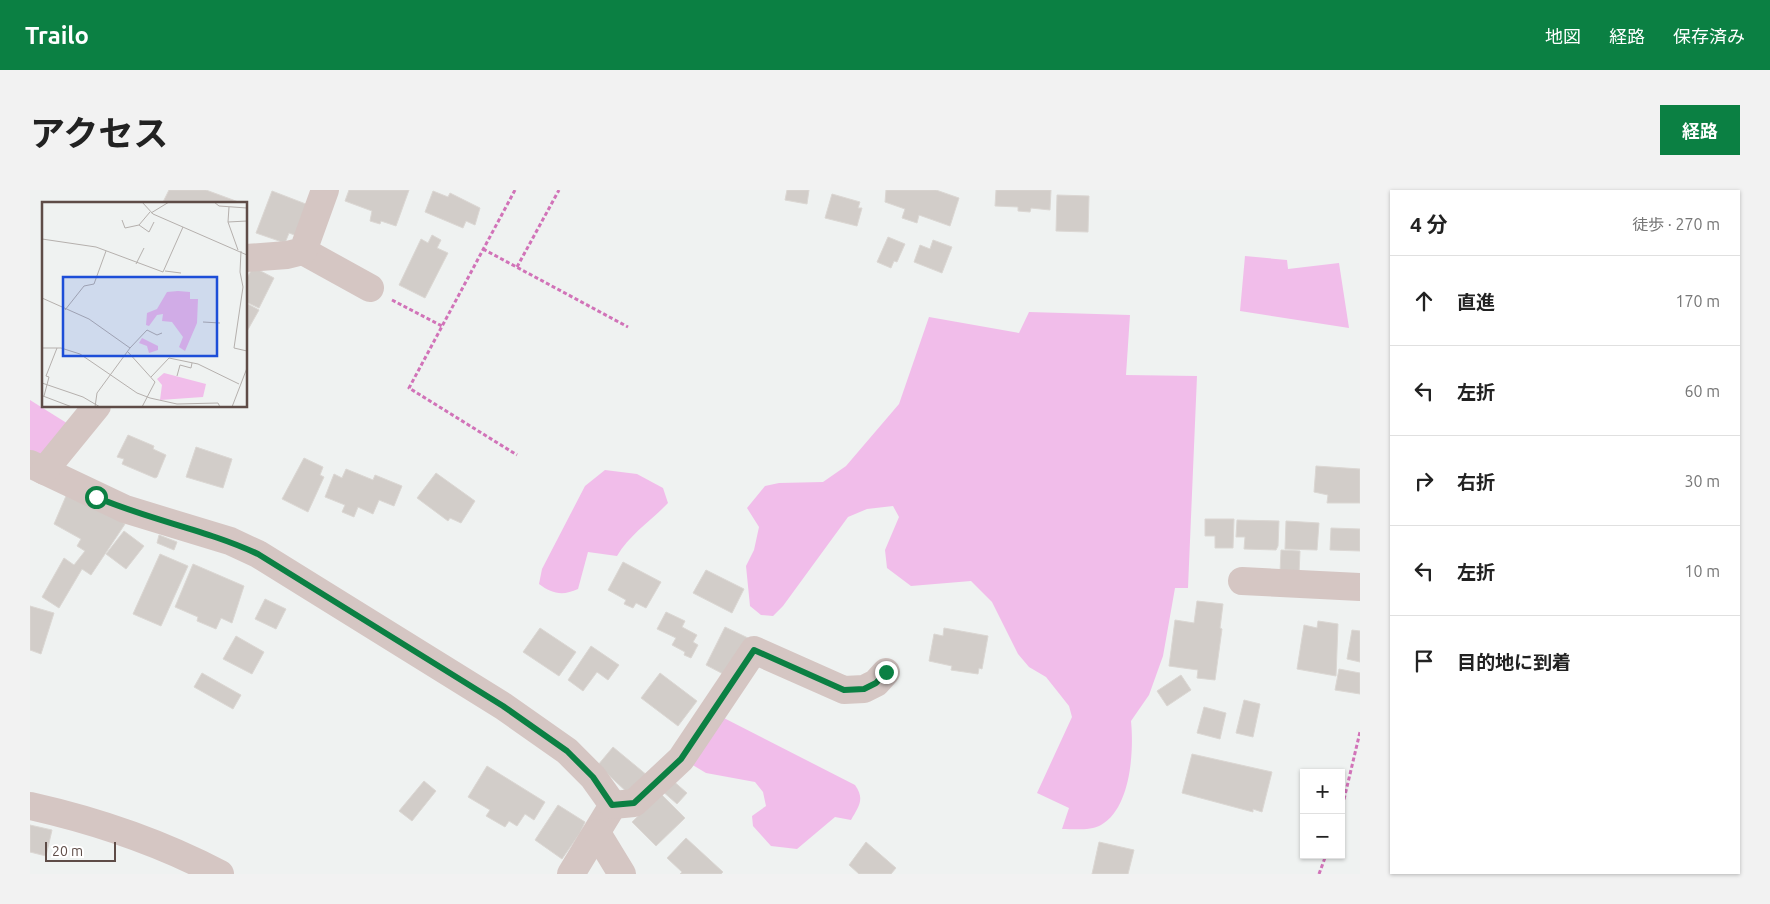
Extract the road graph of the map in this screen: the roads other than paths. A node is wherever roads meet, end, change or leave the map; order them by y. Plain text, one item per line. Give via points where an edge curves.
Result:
1 (325, 190) edge
2 (303, 251) junction
3 (248, 258) edge
4 (370, 288) road end
5 (95, 408) edge
6 (37, 468) edge
7 (1242, 581) dead end
8 (1360, 586) edge
9 (886, 672) dead end
10 (612, 805) junction
11 (30, 806) edge
12 (596, 833) junction
13 (220, 874) edge
14 (571, 874) edge
15 (622, 874) edge

1 - 2 street
2 - 3 street
2 - 4 street
5 - 6 street
6 - 10 street via 124,509 230,541 258,554 495,700 567,751 593,777
7 - 8 street
9 - 10 street via 876,683 864,689 844,690 754,650 681,759 634,803
10 - 12 street
11 - 13 street via 84,818 176,851
12 - 14 street
12 - 15 street

